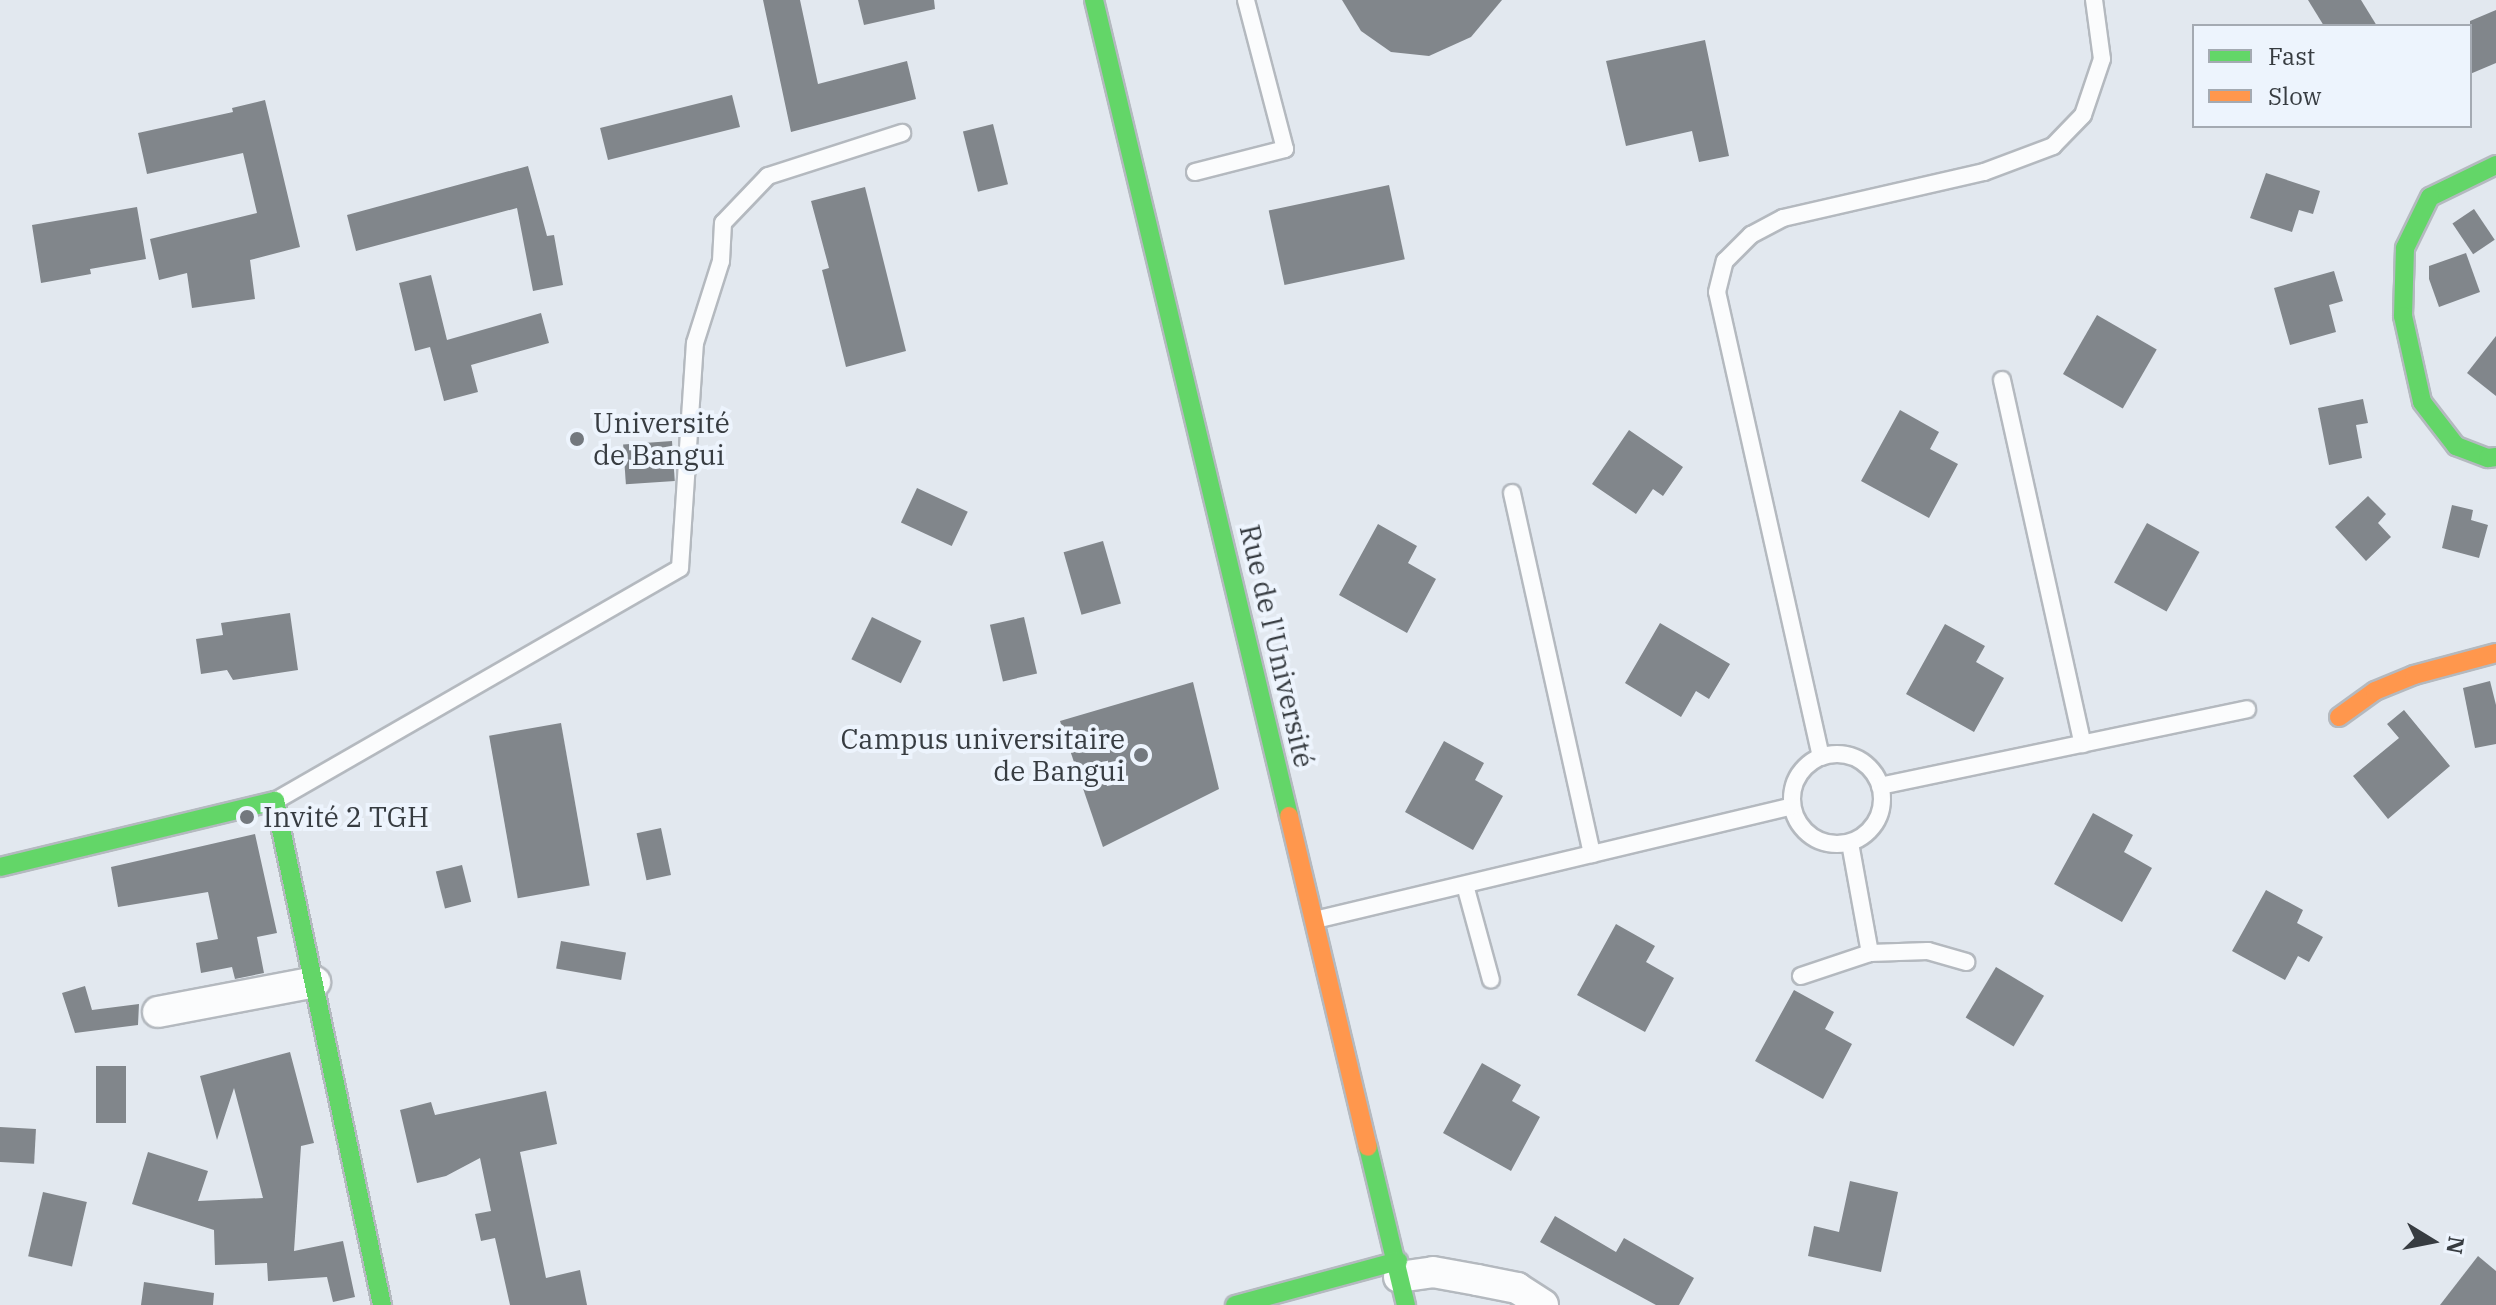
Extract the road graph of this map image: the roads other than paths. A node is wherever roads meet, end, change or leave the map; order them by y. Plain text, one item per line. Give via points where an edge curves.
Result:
1 (1094, 0) edge
2 (1246, 0) edge
3 (2094, 0) edge
4 (902, 133) dead end
5 (2496, 165) edge
6 (1195, 172) dead end
7 (2002, 380) dead end
8 (2496, 457) edge
9 (1512, 493) dead end
10 (2496, 653) edge
11 (2247, 709) dead end
12 (2339, 717) dead end
13 (2083, 744) junction
14 (1821, 757) junction
15 (1880, 786) junction
16 (275, 801) junction
17 (1792, 806) junction
18 (1850, 843) junction
19 (1592, 854) junction
20 (0, 867) edge
21 (1465, 885) junction
22 (1314, 921) junction
23 (1870, 953) junction
24 (1966, 962) dead end
25 (1801, 976) dead end
26 (1491, 980) dead end
27 (315, 982) junction
28 (158, 1012) dead end
29 (1401, 1281) edge
30 (382, 1305) edge
31 (1235, 1305) edge
32 (1543, 1305) edge

1 - 22 street, Rue de l'Université
2 - 6 lane via 1285,149
3 - 14 lane via 2102,59 2083,115 2053,146 1984,172 1783,218 1751,235 1725,261 1717,292
4 - 16 lane via 768,176 723,223 721,261 695,343 680,568
5 - 8 street via 2430,197 2405,248 2403,316 2422,402 2456,446
7 - 13 lane
9 - 19 lane
10 - 12 street via 2414,675 2375,691
11 - 13 lane
13 - 15 lane
14 - 15 lane via 1842,754 1859,759
14 - 17 lane via 1803,769 1793,788
15 - 18 lane via 1879,817 1868,833
16 - 20 street
16 - 27 street
17 - 18 lane via 1811,837 1830,845
17 - 19 lane
18 - 23 lane
19 - 21 lane
21 - 22 lane
21 - 26 lane
22 - 29 street, Rue de l'Université
23 - 24 lane via 1928,951
23 - 25 lane
27 - 28 street
27 - 30 street
29 - 31 street
29 - 32 street via 1433,1272 1517,1288

